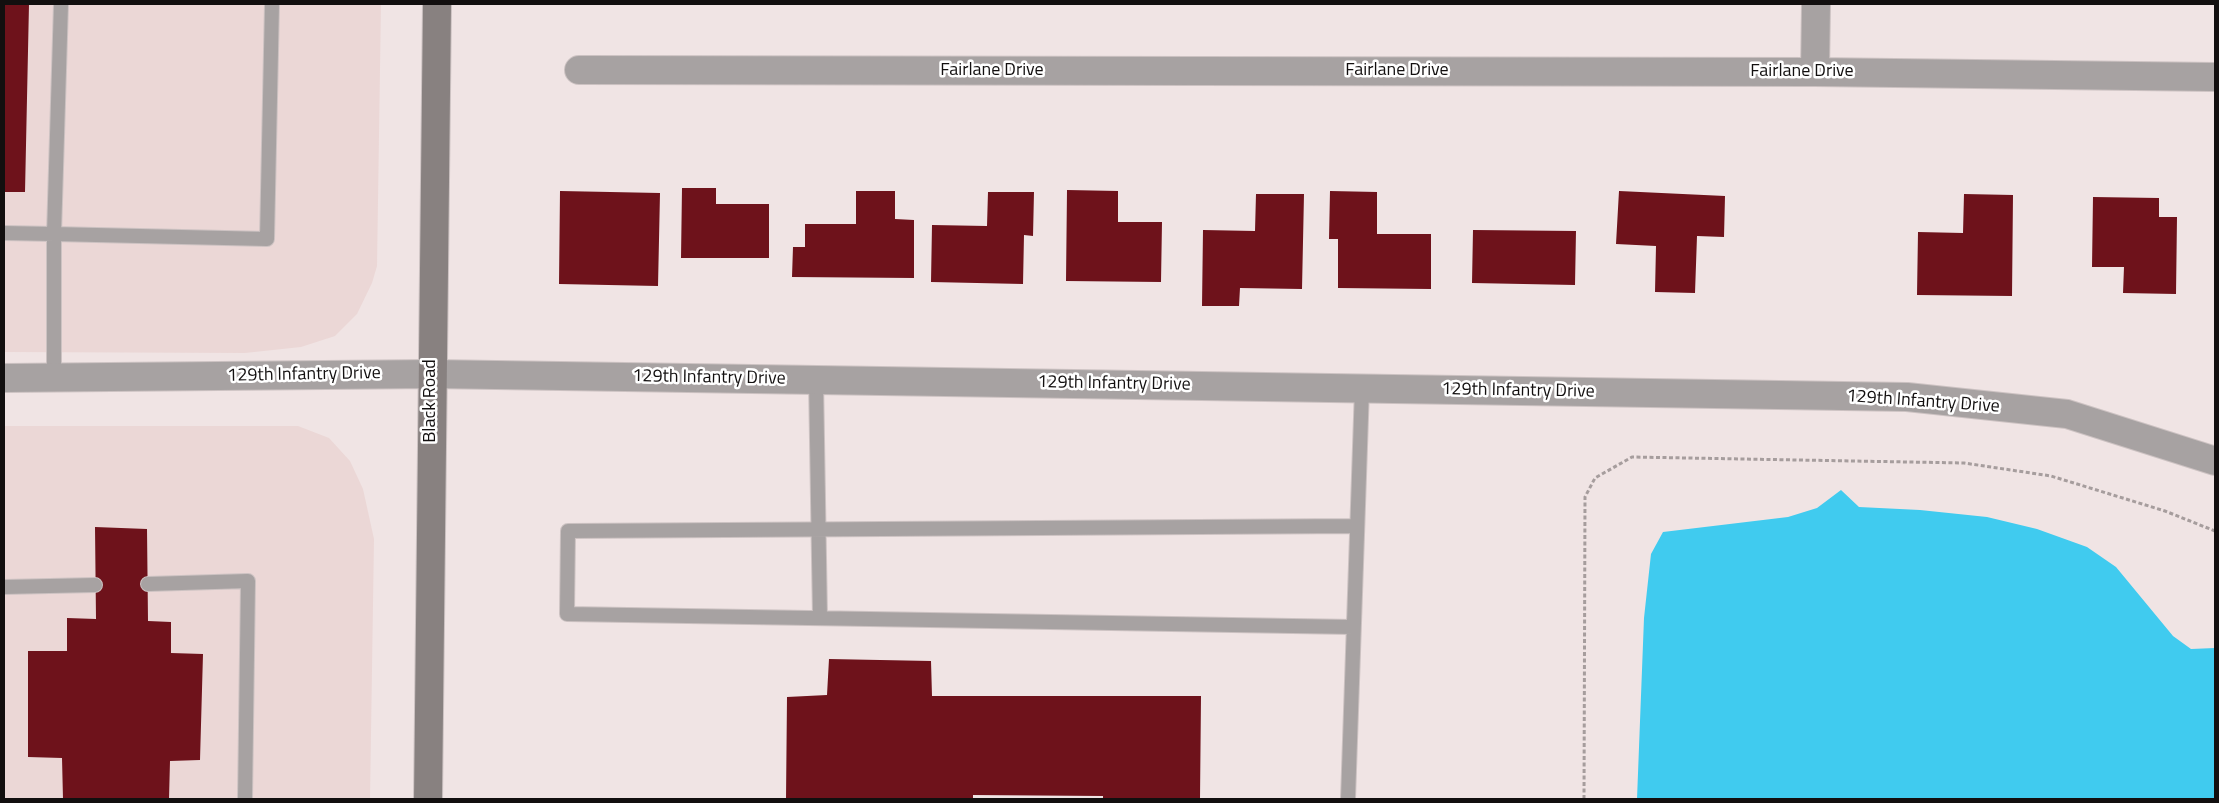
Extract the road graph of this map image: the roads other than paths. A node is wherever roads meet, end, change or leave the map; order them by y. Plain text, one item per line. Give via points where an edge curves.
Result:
1 (61, 4) edge
2 (272, 4) edge
3 (437, 4) edge
4 (1816, 4) edge
5 (580, 70) dead end
6 (1815, 72) junction
7 (2215, 77) edge
8 (4, 233) edge
9 (54, 234) junction
10 (432, 374) junction
11 (4, 378) edge
12 (54, 378) junction
13 (816, 380) junction
14 (1362, 388) junction
15 (2215, 460) edge
16 (1356, 526) junction
17 (818, 529) junction
18 (148, 584) dead end
19 (95, 585) dead end
20 (4, 587) edge
21 (820, 618) junction
22 (1353, 627) junction
23 (245, 799) edge
24 (428, 799) edge
25 (1348, 799) edge

1 - 9 lane
2 - 9 lane via 268,239
3 - 10 main road, Black Road
4 - 6 street
5 - 6 street, Fairlane Drive
6 - 7 street, Fairlane Drive
8 - 9 lane
9 - 12 lane
10 - 12 street, 129th Infantry Drive
10 - 13 street, 129th Infantry Drive
10 - 24 main road, Black Road
11 - 12 street, 129th Infantry Drive
13 - 14 street, 129th Infantry Drive
13 - 17 lane
14 - 15 street, 129th Infantry Drive via 1907,397 2067,414
14 - 16 lane
16 - 17 lane
16 - 22 lane
17 - 21 lane
17 - 21 lane via 568,531 567,614
18 - 23 lane via 248,581
19 - 20 lane
21 - 22 lane
22 - 25 lane

